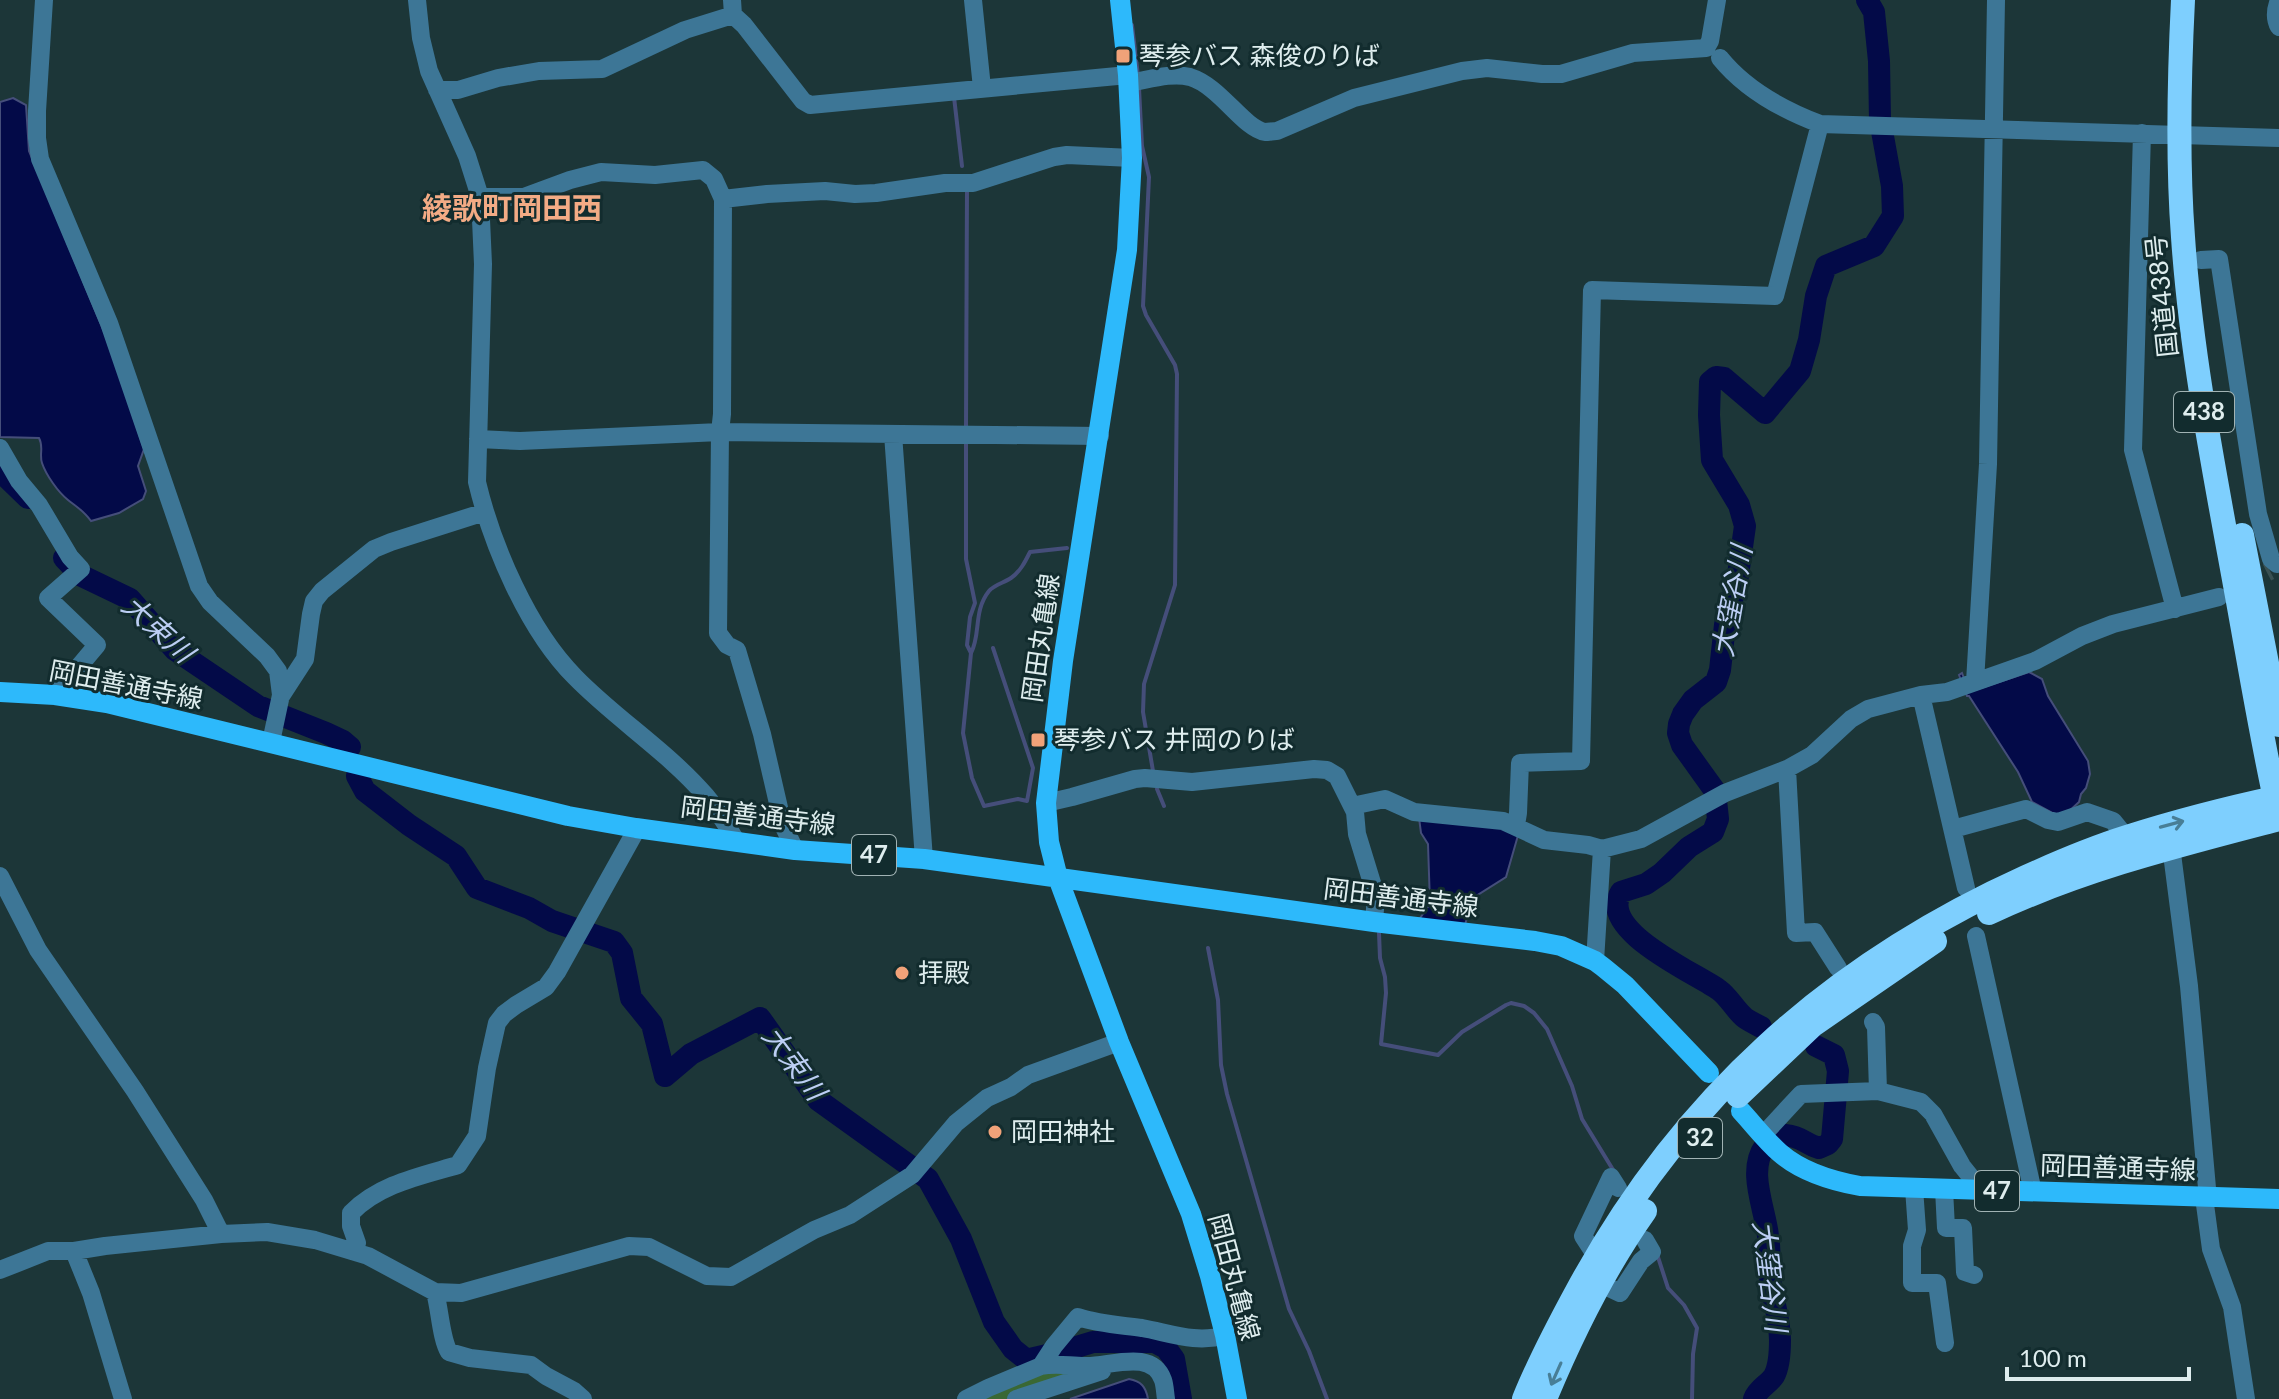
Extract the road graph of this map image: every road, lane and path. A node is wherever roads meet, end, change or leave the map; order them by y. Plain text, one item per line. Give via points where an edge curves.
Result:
1 (44, 0) edge
2 (417, 0) edge
3 (973, 0) edge
4 (1120, 0) edge
5 (1717, 0) edge
6 (1996, 0) edge
7 (2183, 0) edge
8 (2199, 0) edge
9 (2279, 0) edge
10 (732, 8) edge
11 (2279, 27) edge
12 (1720, 58) dead end
13 (1134, 80) junction
14 (982, 88) junction
15 (437, 90) junction
16 (1820, 124) junction
17 (1992, 129) junction
18 (2142, 133) junction
19 (2187, 134) junction
20 (2279, 138) edge
21 (1132, 158) junction
22 (480, 197) junction
23 (723, 199) junction
24 (2201, 260) junction
25 (720, 432) junction
26 (893, 434) junction
27 (1100, 436) junction
28 (478, 439) junction
29 (0, 448) edge
30 (485, 512) junction
31 (2275, 565) edge
32 (2219, 597) dead end
33 (2175, 609) junction
34 (1968, 684) junction
35 (0, 692) edge
36 (55, 695) junction
37 (1921, 695) junction
38 (279, 709) junction
39 (2279, 725) edge
40 (271, 742) junction
41 (1787, 769) junction
42 (1046, 803) junction
43 (2278, 808) edge
44 (1353, 809) junction
45 (1516, 825) junction
46 (636, 828) junction
47 (1953, 829) junction
48 (2126, 837) junction
49 (737, 842) junction
50 (2171, 846) junction
51 (1602, 849) junction
52 (795, 850) junction
53 (924, 859) junction
54 (0, 876) edge
55 (1058, 878) junction
56 (1966, 888) dead end
57 (1374, 922) junction
58 (1976, 936) dead end
59 (1595, 961) junction
60 (1838, 968) dead end
61 (1873, 1022) dead end
62 (1119, 1042) junction
63 (1709, 1073) dead end
64 (1878, 1091) junction
65 (1741, 1111) dead end
66 (1763, 1135) junction
67 (1618, 1188) dead end
68 (1914, 1188) junction
69 (1944, 1189) junction
70 (1982, 1191) junction
71 (2033, 1192) junction
72 (2204, 1197) junction
73 (2279, 1199) edge
74 (221, 1234) junction
75 (1645, 1240) dead end
76 (74, 1251) junction
77 (353, 1251) junction
78 (1596, 1256) junction
79 (0, 1270) edge
80 (1974, 1275) dead end
81 (1601, 1284) junction
82 (440, 1292) junction
83 (1225, 1335) junction
84 (1945, 1343) dead end
85 (1046, 1357) junction
86 (1110, 1365) junction
87 (123, 1399) edge
88 (583, 1399) edge
89 (966, 1399) edge
90 (1016, 1399) edge
91 (1166, 1399) edge
92 (1237, 1399) edge
93 (1524, 1399) edge
94 (1545, 1399) edge
95 (2246, 1399) edge

1 - 38 street via 37,111 43,170 109,323 199,586 278,671
2 - 15 street via 423,51
3 - 14 street
4 - 13 main road, 岡田丸亀線
5 - 13 street via 1706,48 1633,53 1561,74 1462,71 1354,98 1277,131 1252,126 1196,80
6 - 17 street
7 - 19 highway, 国道438号 / 438
8 - 19 highway, 国道438号 / 438
9 - 11 street
10 - 14 street via 810,105
10 - 15 street via 602,69 539,71
12 - 16 street via 1734,76 1795,115
13 - 14 street
13 - 21 main road, 岡田丸亀線
15 - 22 street
16 - 17 street
16 - 45 street via 1775,296 1592,290 1581,761 1520,763
17 - 18 street
17 - 34 street via 1988,464
18 - 19 street
18 - 33 street via 2133,450
19 - 20 street
19 - 24 highway, 国道438号 / 438
19 - 43 highway, 国道438号 / 438 via 2183,237 2195,354
21 - 23 street via 1067,155 973,183
21 - 27 main road, 岡田丸亀線 via 1127,250
22 - 23 street via 524,197 601,172 655,175 703,170
22 - 28 street
23 - 25 street
24 - 31 street via 2219,259 2258,514
24 - 39 highway, 国道438号 / 438 via 2217,399
25 - 26 street
25 - 28 street
25 - 52 street via 718,633 737,650 783,825
26 - 27 street
26 - 53 street
27 - 42 main road, 岡田丸亀線
28 - 30 street via 477,482
29 - 36 street via 81,569 48,598 97,645
30 - 38 street via 374,549 322,591 314,601 305,659
30 - 49 street via 526,608 573,676 677,766 708,798
32 - 33 street
33 - 34 street via 2113,624 2035,661
34 - 37 street
35 - 36 main road, 岡田善通寺線 / 47
36 - 40 main road, 岡田善通寺線 / 47
37 - 41 street via 1868,709
37 - 47 street
38 - 40 street
40 - 46 main road, 岡田善通寺線 / 47
41 - 51 street via 1717,798 1641,839
41 - 60 street via 1796,933 1815,932
42 - 44 street via 1135,779 1192,782 1314,769 1337,776
42 - 55 main road, 岡田丸亀線
48 -> 43 highway, 32
43 - 50 highway, 32
44 - 45 street via 1385,799 1414,812
44 - 57 street via 1376,896
45 - 51 street via 1544,840
46 - 49 main road, 岡田善通寺線 / 47
46 - 77 street via 557,972 546,987 497,1023 477,1136 458,1165 416,1176 362,1201 351,1213 357,1243
47 - 48 street via 2026,809 2058,822 2087,812 2113,821
47 - 56 street
48 - 78 highway, 32 via 2034,874 1926,927 1802,1012 1715,1096 1669,1150
49 - 52 main road, 岡田善通寺線 / 47
50 - 72 street via 2189,986
50 - 81 highway, 32 via 2076,876 1974,920 1932,942 1813,1025 1727,1107 1681,1161
51 - 59 street
52 - 53 main road, 岡田善通寺線 / 47
53 - 55 main road, 岡田善通寺線 / 47
54 - 74 street via 38,950 135,1091
55 - 57 main road, 岡田善通寺線 / 47
55 - 62 main road, 岡田丸亀線
57 - 59 main road, 岡田善通寺線 / 47 via 1535,941
58 - 71 street
59 - 63 main road, 岡田善通寺線 / 47
61 - 64 street
62 - 82 street via 1028,1075 987,1098 956,1123 915,1172 850,1215 731,1277 707,1276 649,1247 629,1246 461,1293
62 - 83 main road, 岡田丸亀線 via 1191,1214
64 - 66 street via 1801,1094
64 - 70 street via 1921,1102
65 - 66 main road, 岡田善通寺線 / 47
66 - 68 main road, 岡田善通寺線 / 47 via 1800,1166 1836,1181
67 - 78 street via 1611,1177 1583,1236
68 - 69 main road, 岡田善通寺線 / 47
68 - 84 street via 1912,1283 1937,1283
69 - 70 main road, 岡田善通寺線 / 47
69 - 80 street via 1946,1228 1963,1228 1965,1272
70 - 71 main road, 岡田善通寺線 / 47
71 - 72 main road, 岡田善通寺線 / 47
72 - 73 main road, 岡田善通寺線 / 47
72 - 95 street via 2211,1249 2232,1307
74 - 76 street
74 - 77 street via 267,1232
75 - 81 street via 1652,1252 1620,1293
76 - 79 street via 48,1251
76 - 87 street
77 - 82 street
78 - 93 highway, 32
81 -> 94 highway, 32
82 - 88 street via 449,1352 531,1365
83 - 85 street via 1186,1338 1078,1317
83 - 92 main road, 岡田丸亀線
85 - 86 street via 1056,1363
85 - 89 street
86 - 90 street
86 - 91 street via 1143,1361 1153,1367 1163,1379

